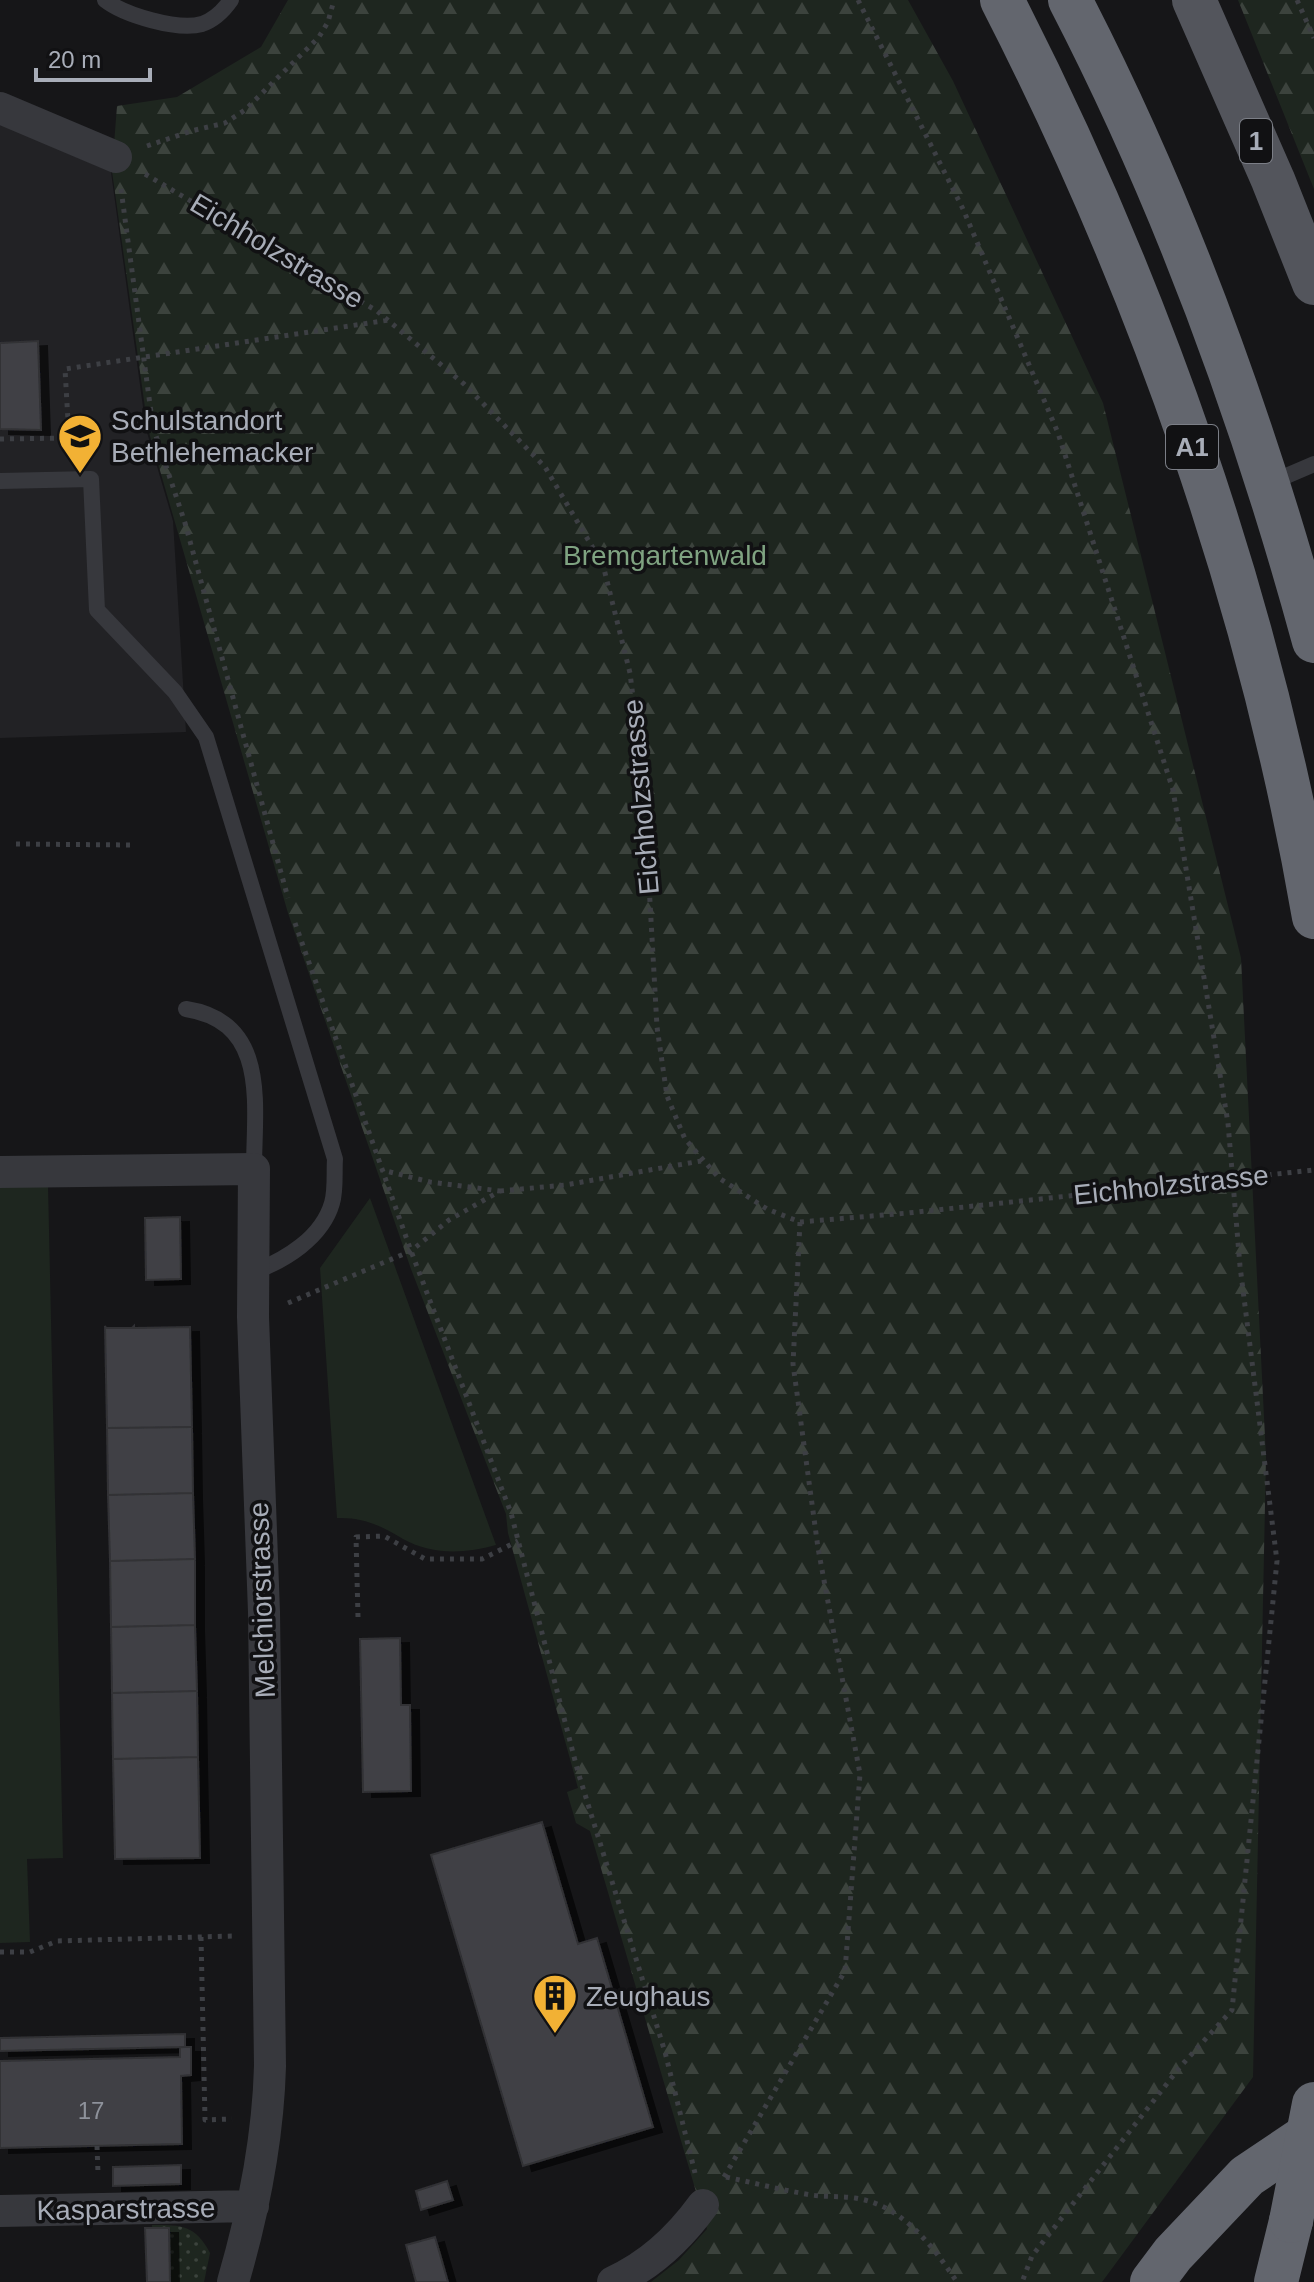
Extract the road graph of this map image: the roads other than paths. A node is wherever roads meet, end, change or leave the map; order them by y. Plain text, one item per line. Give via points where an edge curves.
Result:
1 (105, 0) edge
2 (231, 0) edge
3 (1002, 0) edge
4 (1070, 0) edge
5 (1194, 0) edge
6 (0, 108) edge
7 (116, 157) road end
8 (1314, 283) edge
9 (1314, 464) edge
10 (0, 481) edge
11 (1268, 484) junction
12 (1314, 641) edge
13 (1314, 917) edge
14 (186, 1009) dead end
15 (254, 1169) junction
16 (0, 1172) edge
17 (254, 1272) junction
18 (1314, 2104) edge
19 (1314, 2131) edge
20 (1314, 2175) edge
21 (703, 2205) road end
22 (253, 2206) junction
23 (0, 2211) edge
24 (1163, 2268) edge
25 (233, 2282) edge
26 (613, 2282) edge
27 (1276, 2282) edge

1 - 2 lane via 129,13 183,25 215,17
3 - 13 highway, A1 via 1070,140 1181,416 1268,704
4 - 11 highway, A1 via 1168,212
5 - 8 main road, 1
6 - 7 street
9 - 11 lane
10 - 17 lane via 91,479 97,610 175,692 206,737 335,1159 332,1203 317,1231 281,1262
11 - 12 highway, A1
14 - 15 lane via 220,1021 247,1052 254,1078
15 - 16 street
15 - 17 street, Melchiorstrasse
17 - 22 street, Melchiorstrasse via 270,1935 269,2117
18 - 27 highway, bridge
19 - 24 highway via 1247,2176
20 - 24 highway
21 - 26 street via 663,2250
22 - 23 street, Kasparstrasse
22 - 25 street, Melchiorstrasse

